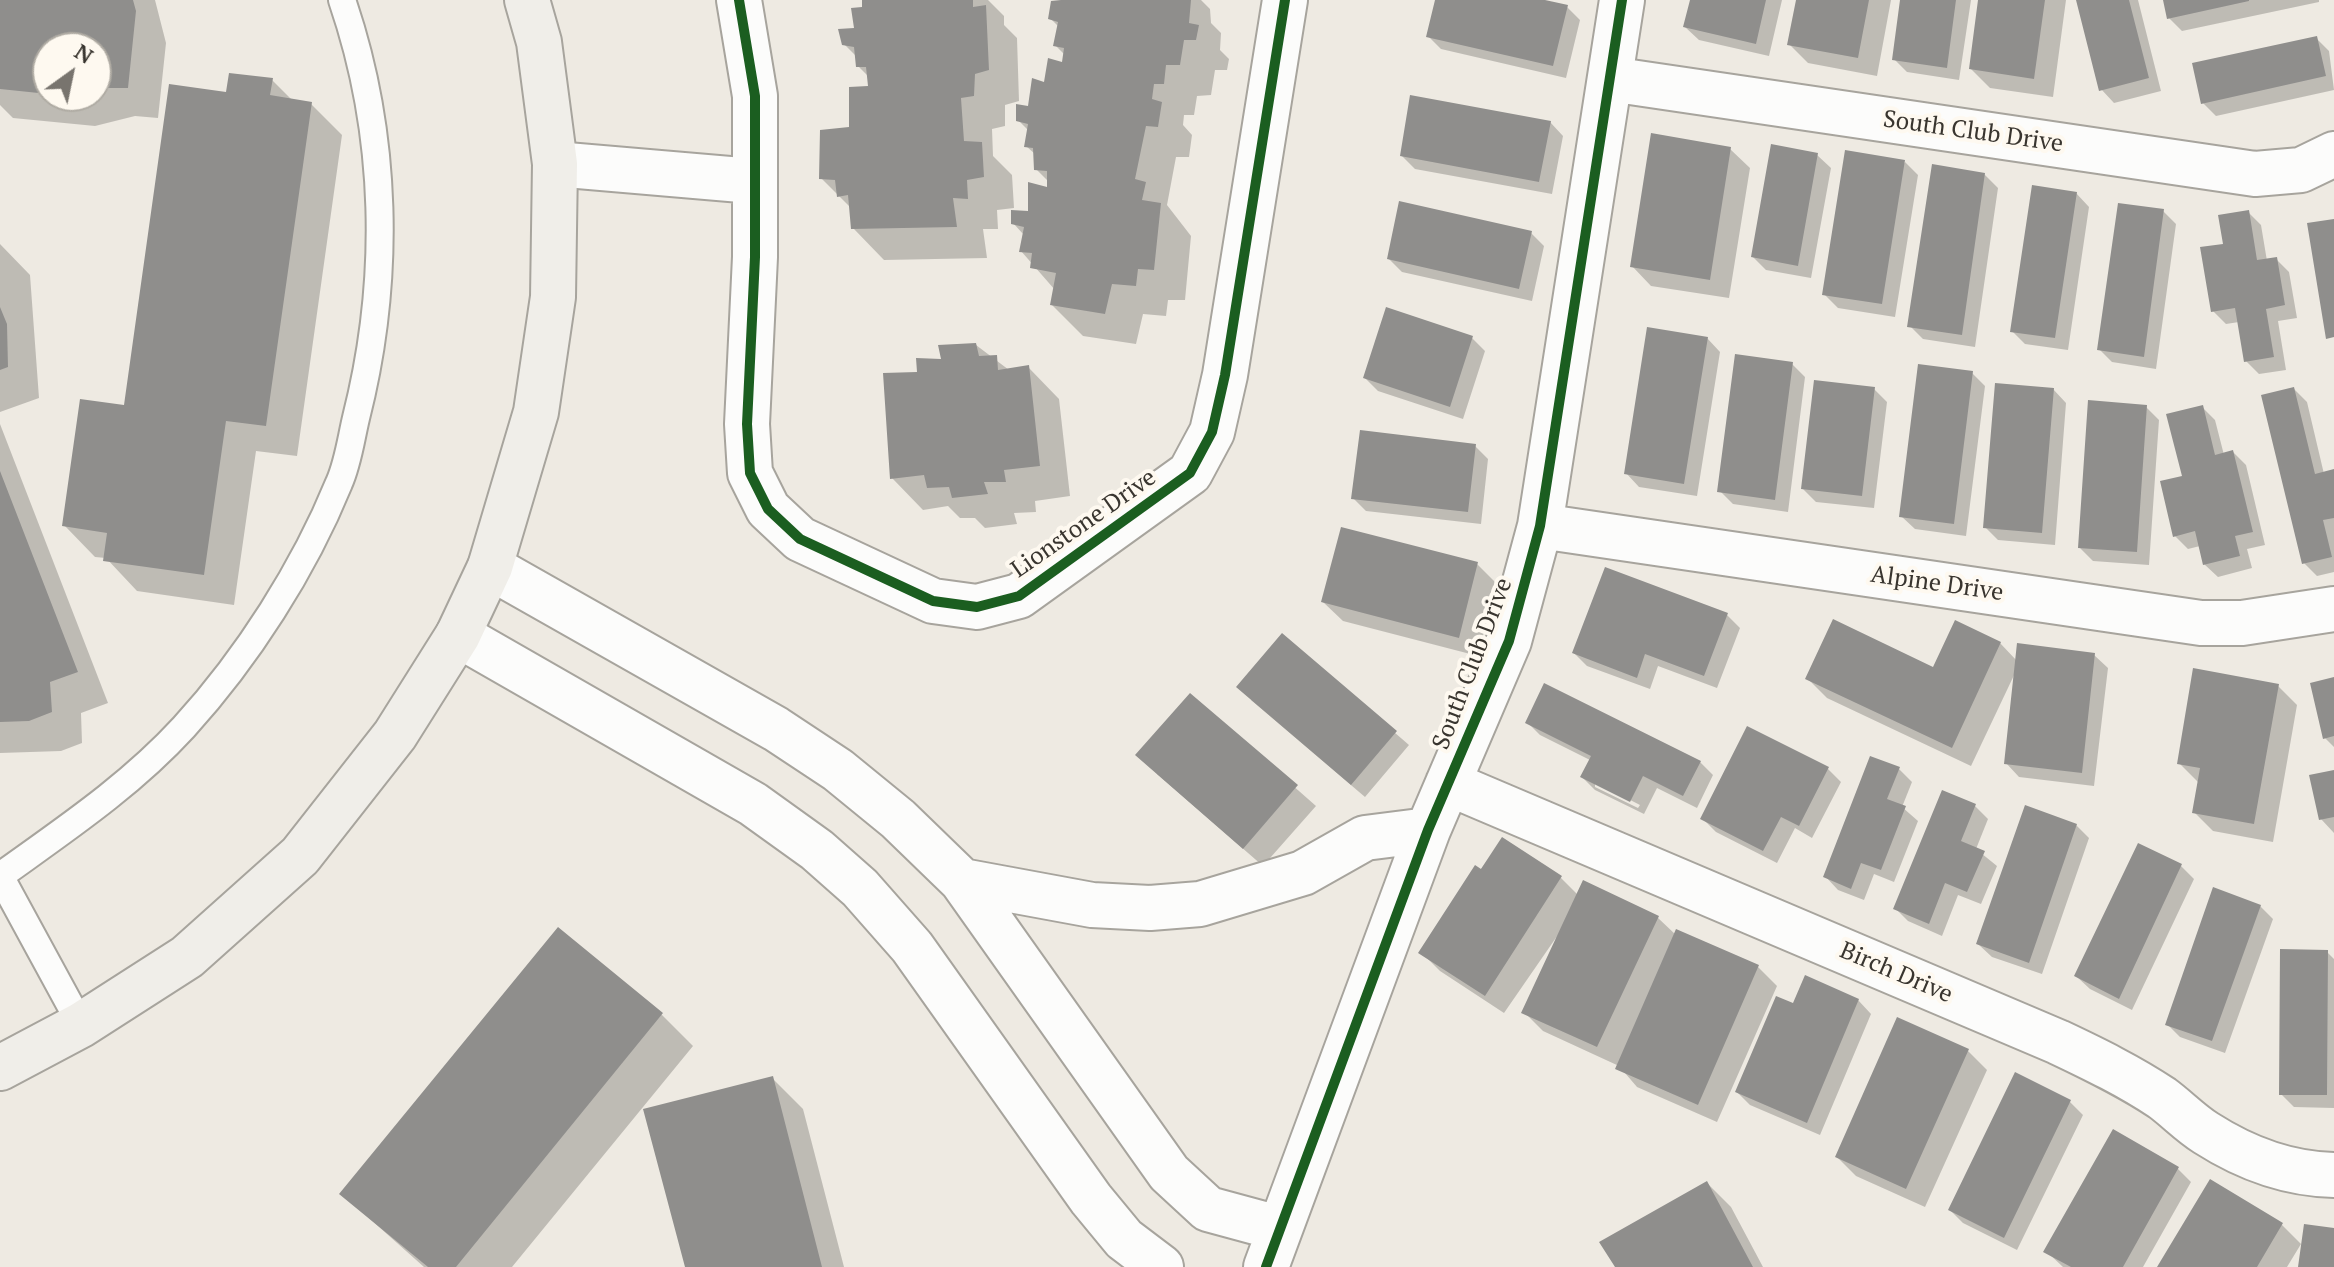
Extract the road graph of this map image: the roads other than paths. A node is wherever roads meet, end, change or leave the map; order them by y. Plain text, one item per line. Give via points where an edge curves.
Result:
1 (342, 0) edge
2 (527, 0) edge
3 (739, 0) edge
4 (1285, 0) edge
5 (1622, 0) edge
6 (1610, 79) junction
7 (2334, 154) edge
8 (555, 164) junction
9 (753, 181) junction
10 (1540, 526) junction
11 (490, 567) junction
12 (2334, 609) edge
13 (458, 635) junction
14 (1448, 783) junction
15 (1428, 830) junction
16 (962, 881) junction
17 (81, 1025) junction
18 (0, 1068) edge
19 (2334, 1175) edge
20 (1272, 1248) edge
21 (1161, 1267) edge

1 - 17 lane via 361,55 377,150 380,267 367,375 352,435 340,480 302,560 246,647 184,727 110,797 0,876
2 - 8 main road via 539,42
3 - 9 street, Lionstone Drive via 755,96
4 - 9 street, Lionstone Drive via 1212,432 1190,473 1019,596 977,607 933,601 800,539 768,509 750,473 747,424
5 - 6 street, South Club Drive
6 - 7 street, South Club Drive via 2255,174 2301,170
6 - 10 street, South Club Drive
8 - 9 street
8 - 11 main road via 553,297 536,412
10 - 12 street, Alpine Drive via 2201,623 2242,623
10 - 14 street, South Club Drive via 1509,641
11 - 13 main road
11 - 16 street via 801,745 898,819
13 - 17 main road via 395,735 300,856 187,957
13 - 21 street via 753,804 817,850 912,947 1091,1199 1124,1239
14 - 15 street, South Club Drive
14 - 19 street, Birch Drive via 2058,1042 2120,1071 2205,1133 2252,1158 2300,1174
15 - 16 street via 1365,838 1303,873 1200,904 1092,905
15 - 20 street, South Club Drive
16 - 20 street via 1169,1173 1208,1209
17 - 18 main road

